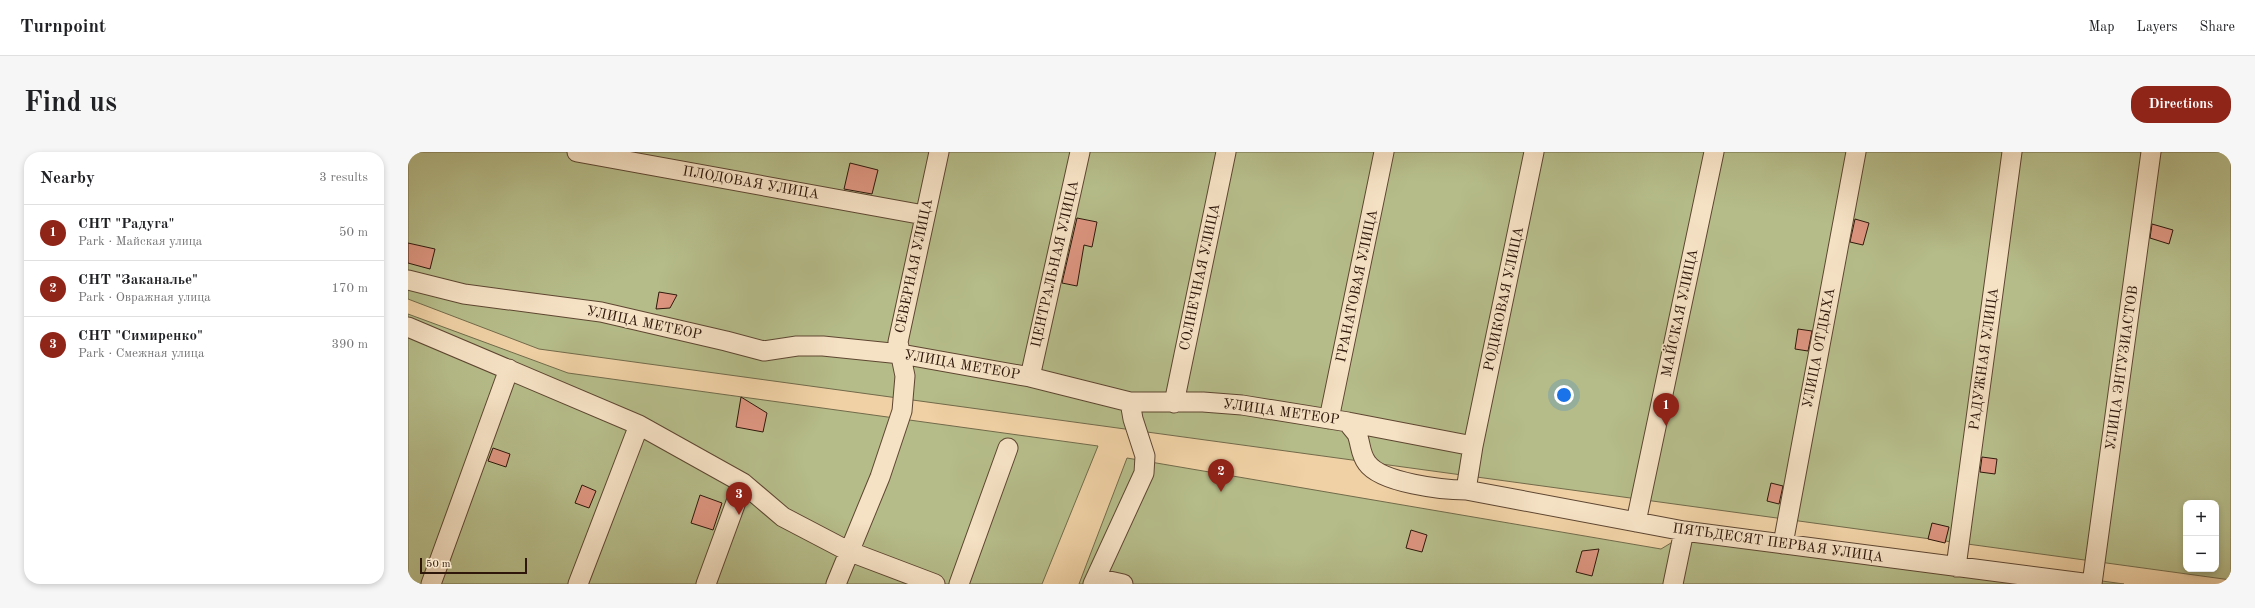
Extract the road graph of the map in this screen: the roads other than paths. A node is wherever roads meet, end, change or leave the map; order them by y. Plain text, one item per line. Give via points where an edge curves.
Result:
1 (577, 152) edge
2 (939, 152) edge
3 (1080, 152) edge
4 (1226, 152) edge
5 (1384, 152) edge
6 (1534, 152) edge
7 (1714, 152) edge
8 (1856, 152) edge
9 (2012, 152) edge
10 (2151, 152) edge
11 (924, 215) junction
12 (408, 280) edge
13 (408, 327) edge
14 (901, 354) junction
15 (509, 369) junction
16 (1030, 377) junction
17 (1130, 402) junction
18 (1174, 403) junction
19 (1338, 420) junction
20 (639, 425) junction
21 (1474, 446) junction
22 (1008, 448) dead end
23 (742, 483) junction
24 (1466, 490) junction
25 (1636, 522) junction
26 (1684, 531) junction
27 (1783, 544) junction
28 (848, 551) junction
29 (1956, 567) junction
30 (1094, 581) edge
31 (431, 584) edge
32 (578, 584) edge
33 (706, 584) edge
34 (836, 584) edge
35 (935, 584) edge
36 (959, 584) edge
37 (1123, 584) edge
38 (1673, 584) edge
39 (2092, 584) edge

1 - 11 street, ПЛОДОВАЯ УЛИЦА
2 - 11 street, СЕВЕРНАЯ УЛИЦА
3 - 16 street, ЦЕНТРАЛЬНАЯ УЛИЦА
4 - 18 street, СОЛНЕЧНАЯ УЛИЦА
5 - 19 street, ГРАНАТОВАЯ УЛИЦА
6 - 21 street, РОДИКОВАЯ УЛИЦА
7 - 25 street, МАЙСКАЯ УЛИЦА
8 - 27 street, УЛИЦА ОТДЫХА
9 - 29 street, РАДУЖНАЯ УЛИЦА
10 - 39 street, УЛИЦА ЭНТУЗИАСТОВ
11 - 14 street, СЕВЕРНАЯ УЛИЦА via 898,342
12 - 14 street, УЛИЦА МЕТЕОР via 464,294 601,312 764,351 797,346 823,346
13 - 15 street
14 - 16 street, УЛИЦА МЕТЕОР
14 - 28 street, СЕВЕРНАЯ УЛИЦА via 905,376 902,411 880,477
15 - 20 street
15 - 31 street
16 - 17 street, УЛИЦА МЕТЕОР
17 - 18 street, УЛИЦА МЕТЕОР
17 - 30 street via 1145,456 1144,473
18 - 19 street, УЛИЦА МЕТЕОР via 1242,405
19 - 21 street, УЛИЦА МЕТЕОР
19 - 24 street, ПЯТЬДЕСЯТ ПЕРВАЯ УЛИЦА via 1357,435 1360,453 1368,465 1380,472 1407,483 1447,490
20 - 23 street
20 - 32 street
21 - 24 street
22 - 36 street
23 - 28 street via 783,517
23 - 33 street
24 - 25 street, ПЯТЬДЕСЯТ ПЕРВАЯ УЛИЦА
25 - 26 street, ПЯТЬДЕСЯТ ПЕРВАЯ УЛИЦА
26 - 27 street, ПЯТЬДЕСЯТ ПЕРВАЯ УЛИЦА
26 - 38 street
27 - 29 street, ПЯТЬДЕСЯТ ПЕРВАЯ УЛИЦА
28 - 34 street, СЕВЕРНАЯ УЛИЦА
28 - 35 street
29 - 39 street, ПЯТЬДЕСЯТ ПЕРВАЯ УЛИЦА
30 - 37 street

